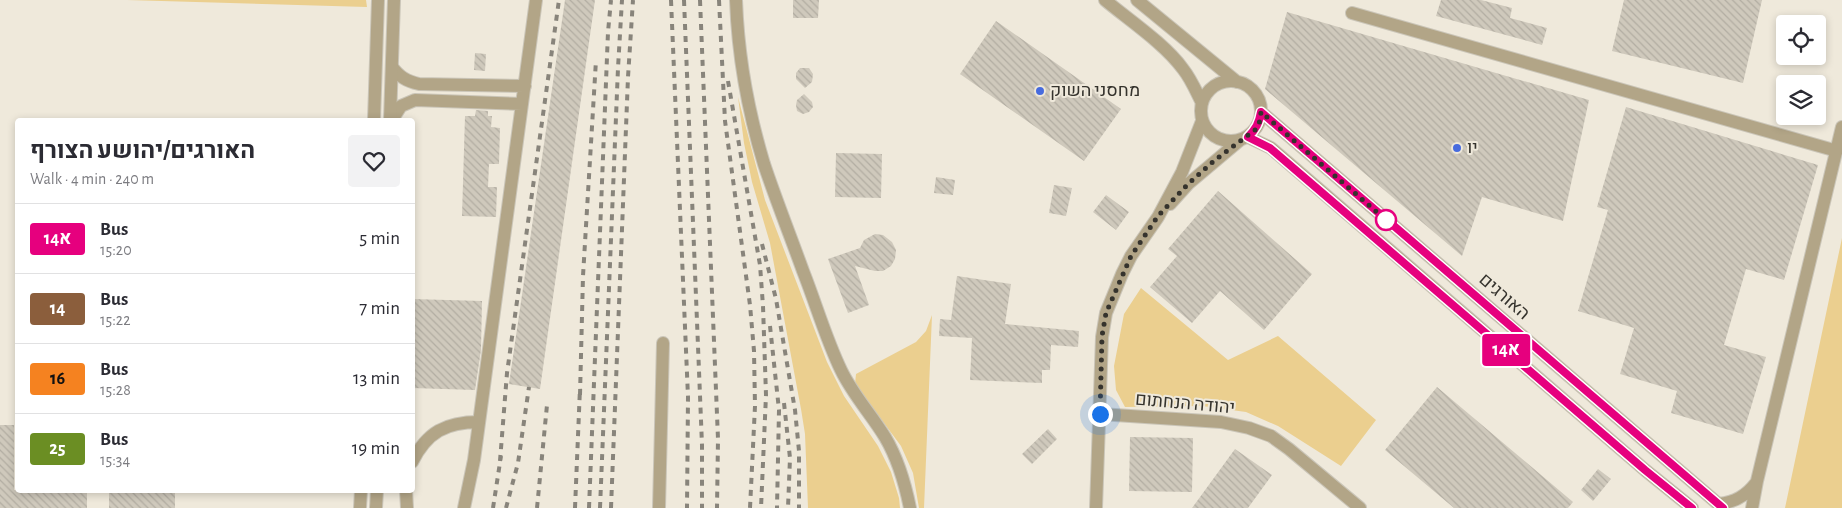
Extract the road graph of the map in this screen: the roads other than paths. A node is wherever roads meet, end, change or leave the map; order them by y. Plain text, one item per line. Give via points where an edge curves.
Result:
1 (378, 0) edge
2 (394, 0) edge
3 (536, 0) edge
4 (736, 0) edge
5 (1104, 0) edge
6 (1137, 0) edge
7 (1352, 13) dead end
8 (392, 67) junction
9 (1237, 82) junction
10 (525, 86) junction
11 (1202, 103) junction
12 (522, 104) junction
13 (1261, 112) junction
14 (374, 118) edge
15 (391, 118) edge
16 (392, 118) edge
17 (1202, 120) junction
18 (1842, 127) edge
19 (1243, 139) junction
20 (1836, 151) junction
21 (1158, 216) junction
22 (664, 343) dead end
23 (1100, 414) junction
24 (479, 422) junction
25 (415, 457) edge
26 (1757, 481) junction
27 (361, 493) edge
28 (377, 493) edge
29 (406, 493) edge
30 (1721, 506) edge
31 (360, 508) edge
32 (376, 508) edge
33 (407, 508) edge
34 (464, 508) edge
35 (659, 508) edge
36 (910, 508) edge
37 (1096, 508) edge
38 (1360, 508) edge
39 (1692, 508) edge
40 (1752, 508) edge

1 - 14 street
2 - 8 street
3 - 10 street
4 - 36 street via 745,88 772,188 839,366 885,437 897,461
5 - 11 street via 1172,56 1192,82
6 - 9 street
7 - 20 street
8 - 10 street via 406,81 419,84
8 - 15 street
9 - 11 street via 1220,83 1212,88
9 - 13 street via 1254,93
10 - 12 street
11 - 17 street
12 - 16 street via 415,100 401,106
12 - 24 street
13 - 19 street via 1255,130
13 - 30 street, האורגים
17 - 19 street via 1212,135 1220,140
17 - 21 street via 1182,172
18 - 20 street
19 - 21 street via 1188,184
19 - 39 street via 1270,148
20 - 26 street
21 - 23 street via 1131,256 1106,313 1102,336
22 - 35 street
23 - 37 street
23 - 38 street, יהודה הנחתום via 1221,422 1271,436
24 - 25 street via 457,423 439,430 423,443
24 - 34 street
26 - 30 street via 1742,498
26 - 40 street
27 - 31 street
28 - 32 street
29 - 33 street

